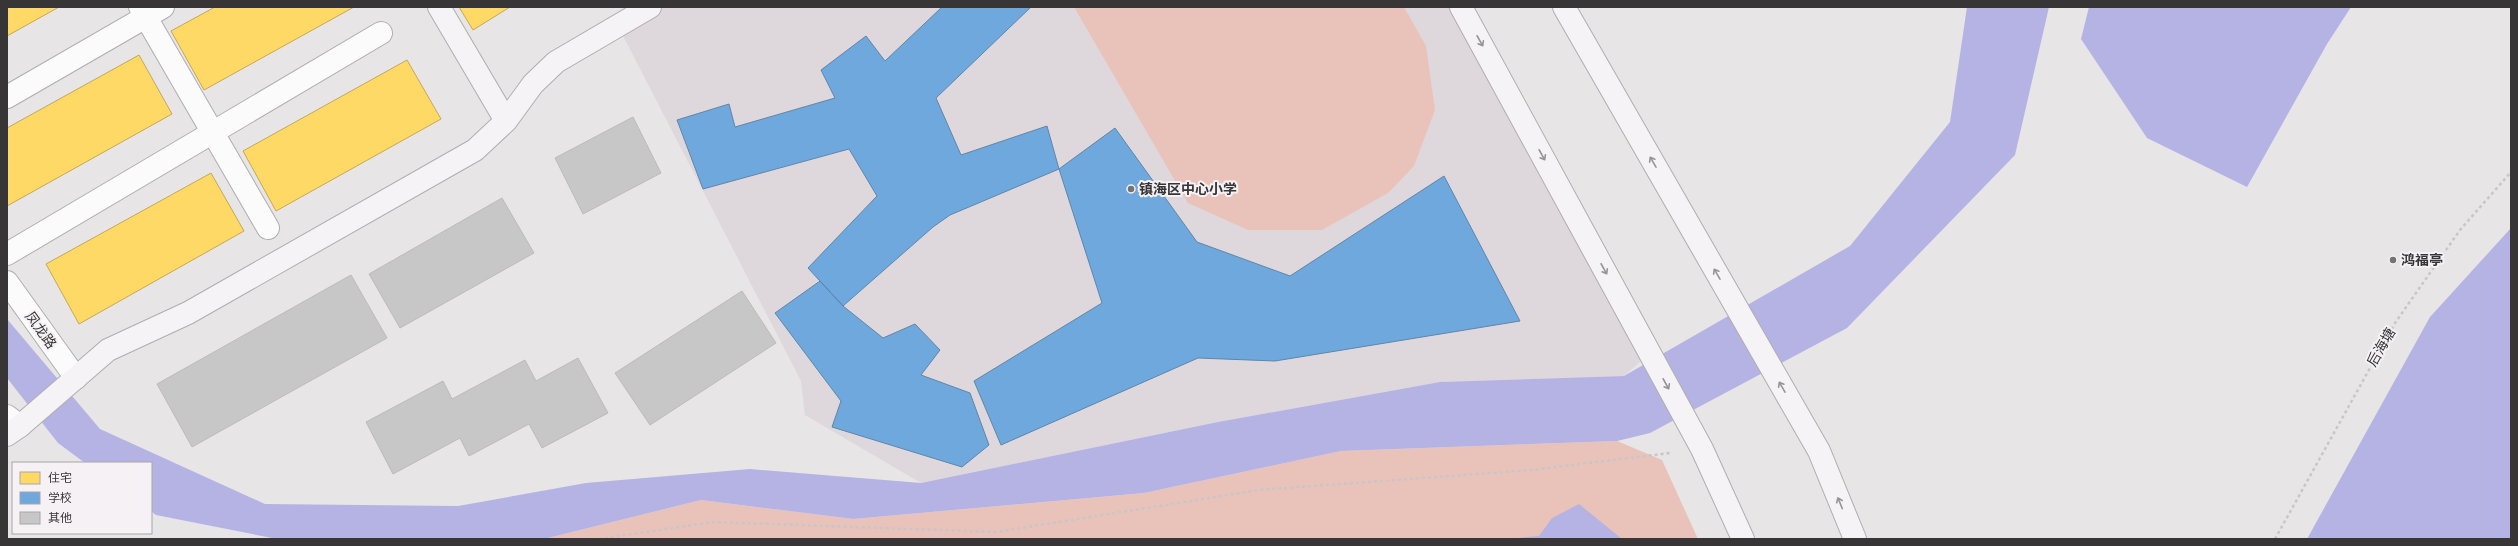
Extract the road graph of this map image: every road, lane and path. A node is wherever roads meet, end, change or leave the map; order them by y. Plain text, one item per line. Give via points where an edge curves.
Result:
1 (439, 7) edge
2 (650, 7) edge
3 (1461, 7) edge
4 (1564, 7) edge
5 (149, 10) edge
6 (381, 33) dead end
7 (7, 96) edge
8 (506, 121) junction
9 (212, 133) junction
10 (2511, 172) edge
11 (268, 228) dead end
12 (7, 254) edge
13 (7, 282) edge
14 (76, 378) junction
15 (11, 425) edge
16 (1702, 449) junction
17 (598, 539) edge
18 (1743, 539) edge
19 (1855, 539) edge
20 (2275, 539) edge

1 - 8 street
2 - 8 street via 556,62 533,84
3 -> 16 street
19 -> 4 street via 1819,451
5 - 7 lane
5 - 9 lane
6 - 9 lane
8 - 14 street via 475,150 188,313 108,350
9 - 11 lane
9 - 12 lane
10 - 20 path, 后海塘 via 2460,230 2394,323
13 - 14 lane, 凤龙路
14 - 15 street
16 - 17 path via 1531,470 1258,490 996,532 713,522
16 - 18 street

